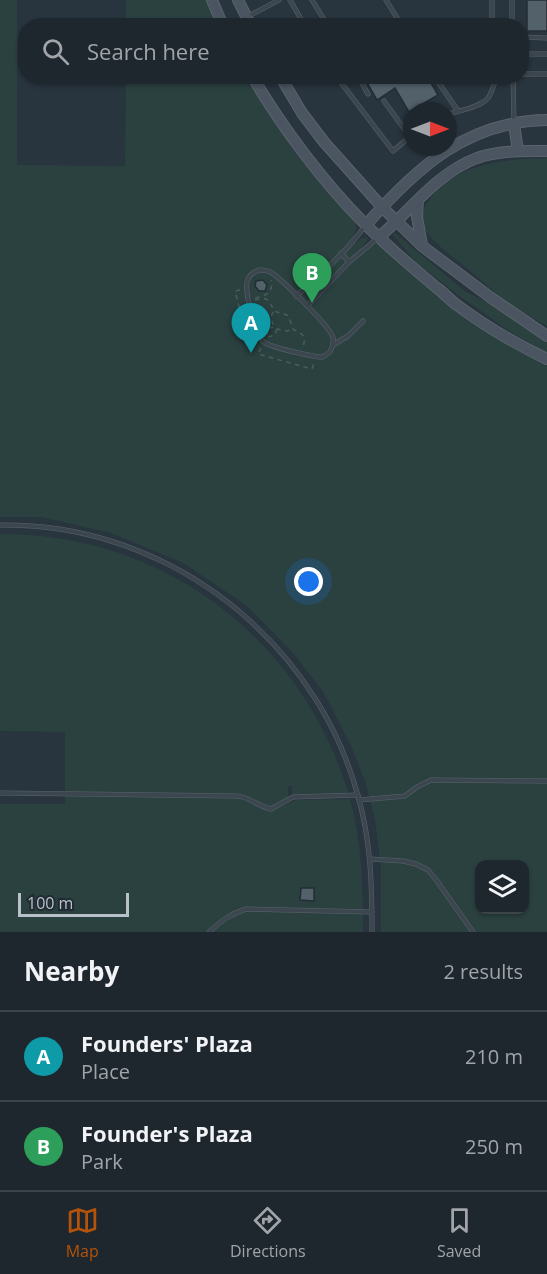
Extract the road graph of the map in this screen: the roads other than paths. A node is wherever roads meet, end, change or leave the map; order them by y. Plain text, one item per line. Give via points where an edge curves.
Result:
1 (212, 0) edge
2 (238, 0) edge
3 (279, 0) edge
4 (290, 0) edge
5 (312, 0) edge
6 (386, 0) edge
7 (492, 0) edge
8 (512, 0) edge
9 (220, 18) edge
10 (247, 18) edge
11 (253, 18) edge
12 (300, 18) edge
13 (323, 18) edge
14 (397, 18) edge
15 (492, 18) edge
16 (512, 18) edge
17 (529, 37) edge
18 (547, 38) edge
19 (529, 54) dead end
20 (547, 54) edge
21 (529, 74) edge
22 (547, 74) edge
23 (257, 84) edge
24 (285, 84) edge
25 (342, 84) edge
26 (362, 84) edge
27 (439, 84) edge
28 (493, 84) edge
29 (513, 84) edge
30 (368, 94) dead end
31 (384, 101) dead end
32 (458, 111) joint
33 (547, 120) edge
34 (514, 124) junction
35 (403, 126) edge
36 (403, 143) edge
37 (518, 151) junction
38 (547, 151) edge
39 (418, 200) junction
40 (382, 207) junction
41 (397, 221) junction
42 (366, 225) junction
43 (379, 237) junction
44 (422, 246) junction
45 (341, 253) junction
46 (350, 262) junction
47 (320, 275) junction
48 (328, 284) junction
49 (297, 296) junction
50 (307, 306) junction
51 (363, 321) dead end
52 (547, 336) edge
53 (333, 345) junction
54 (547, 359) edge
55 (0, 525) edge
56 (547, 781) edge
57 (0, 794) edge
58 (359, 797) junction
59 (370, 859) junction
60 (372, 912) junction
61 (209, 932) edge
62 (372, 932) edge
63 (473, 932) edge

1 - 9 main road
2 - 10 main road
3 - 11 lane
4 - 12 lane
5 - 13 lane
6 - 14 lane
7 - 15 lane
8 - 16 lane
17 - 18 lane
19 - 20 lane
21 - 22 lane
23 - 42 main road via 311,162
24 - 40 main road via 324,142
25 - 36 lane via 393,151
26 - 30 lane
27 - 32 lane
28 - 32 lane via 486,100
29 - 34 lane
31 - 35 lane
33 - 34 main road
34 - 37 main road
34 - 40 main road via 490,129 446,150
37 - 38 main road
37 - 39 main road via 478,158 457,168
39 - 41 main road
39 - 44 main road
40 - 41 main road
40 - 42 main road
41 - 43 main road
41 - 44 main road
42 - 43 main road
42 - 45 lane
43 - 46 lane
43 - 54 main road via 456,305
44 - 52 main road
45 - 46 lane
45 - 47 lane
46 - 48 lane
47 - 48 lane
47 - 49 lane
48 - 50 lane
49 - 50 lane
49 - 53 lane via 265,270 253,273 247,280 249,303 262,341 319,357 330,352
50 - 53 lane via 331,332
51 - 53 lane
55 - 58 lane via 60,529 116,543 173,567 222,597 300,675 338,740
56 - 58 lane via 431,780 405,796
57 - 58 lane via 237,796 271,809 293,797
58 - 59 lane
59 - 60 lane
59 - 63 lane via 404,861 428,870
60 - 61 lane via 246,909 224,918
60 - 62 lane

